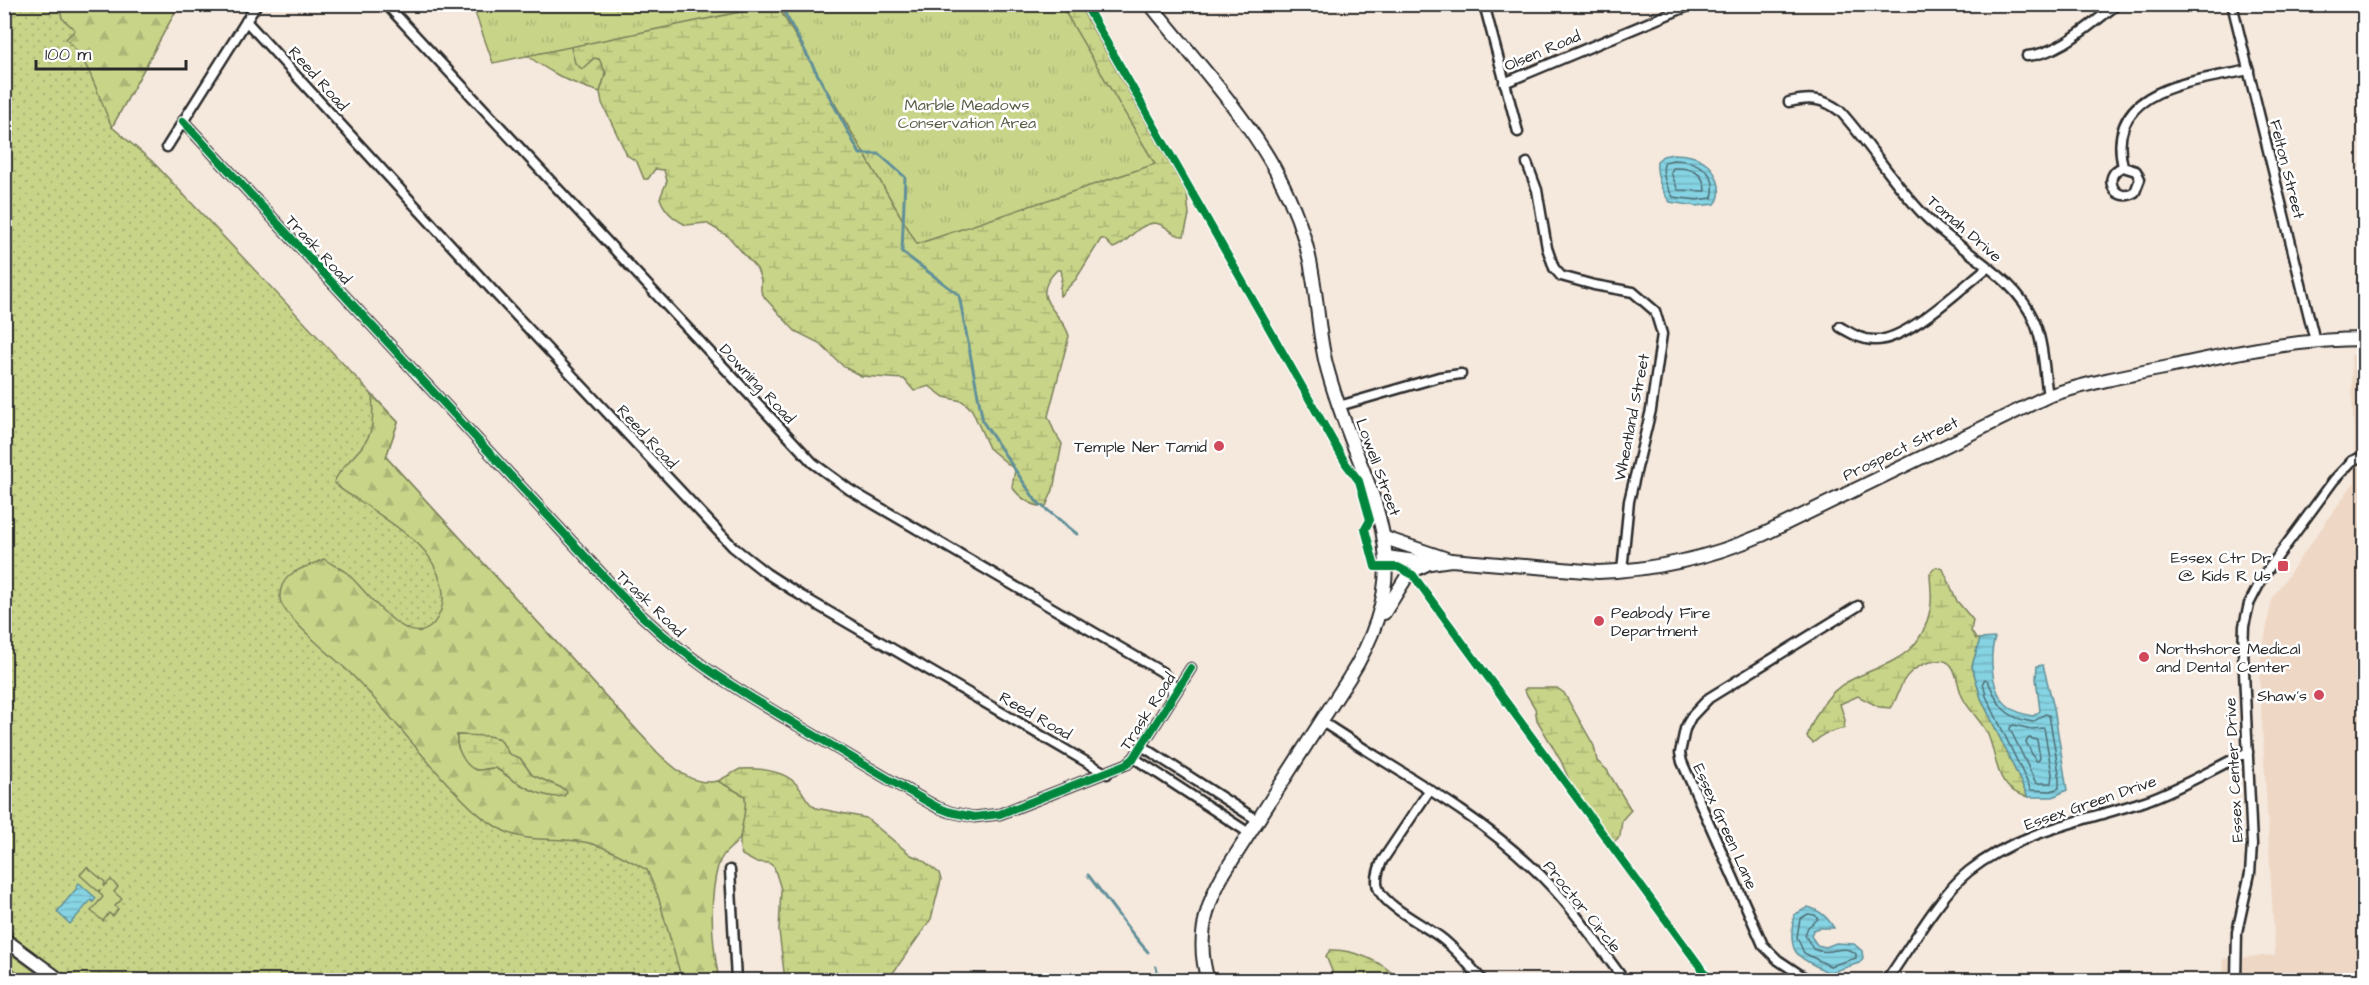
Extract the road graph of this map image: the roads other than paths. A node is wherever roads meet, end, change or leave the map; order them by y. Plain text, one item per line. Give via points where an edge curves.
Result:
1 (257, 4) edge
2 (386, 4) edge
3 (1150, 4) edge
4 (1484, 4) edge
5 (1693, 4) edge
6 (2118, 4) edge
7 (2232, 4) edge
8 (246, 21) junction
9 (2027, 56) dead end
10 (2249, 70) junction
11 (1504, 83) junction
12 (1789, 102) dead end
13 (183, 122) junction
14 (1518, 132) dead end
15 (166, 147) dead end
16 (1527, 163) dead end
17 (2123, 166) dead end
18 (1987, 268) junction
19 (1840, 327) dead end
20 (2364, 339) edge
21 (2315, 341) junction
22 (1461, 374) dead end
23 (2048, 396) junction
24 (1339, 406) junction
25 (2364, 456) edge
26 (1385, 538) junction
27 (1386, 557) junction
28 (1451, 560) junction
29 (1430, 563) junction
30 (1622, 571) junction
31 (1858, 606) dead end
32 (1375, 627) junction
33 (1191, 668) dead end
34 (1172, 696) junction
35 (1321, 721) junction
36 (1142, 746) junction
37 (2248, 752) junction
38 (1134, 758) junction
39 (1107, 774) junction
40 (1429, 791) junction
41 (1257, 820) junction
42 (1249, 833) junction
43 (730, 870) dead end
44 (4, 939) edge
45 (60, 981) edge
46 (736, 981) edge
47 (1208, 981) edge
48 (1482, 981) edge
49 (1624, 981) edge
50 (1808, 981) edge
51 (1887, 981) edge
52 (2236, 981) edge

1 - 8 street
2 - 34 street, Downing Road via 813,463 850,490 1162,672 1171,682
3 - 24 main road, Lowell Street via 1244,122 1283,185 1303,235 1313,275 1325,362
4 - 11 street
5 - 11 street, Olsen Road
6 - 9 street via 2057,47
7 - 10 street, Felton Street
8 - 13 street
8 - 39 street, Reed Road via 733,547 800,595
10 - 17 street via 2172,87 2139,103 2123,126 2119,141
10 - 21 street, Felton Street
11 - 14 street
12 - 18 street, Tomah Drive via 1813,98 1840,111 1924,216
13 - 15 street
13 - 39 street, Trask Road via 634,609 705,669 950,812 974,817 1000,814
16 - 30 street, Wheatland Street via 1554,268 1561,276 1634,292 1654,311 1662,334 1651,410 1629,501
18 - 19 street via 1914,326 1894,337 1861,338
18 - 23 street, Tomah Drive via 2015,290 2029,310 2040,343
20 - 21 main road, Prospect Street
21 - 23 main road, Prospect Street via 2206,359 2086,384
22 - 24 street via 1439,376
23 - 30 main road, Prospect Street via 1740,544 1691,560
24 - 26 main road, Lowell Street
25 - 37 street, Essex Center Drive via 2352,461 2334,480 2264,575 2249,604 2242,644
26 - 27 main road, Lowell Street
26 - 28 main road, Prospect Street
27 - 29 main road, Prospect Street
27 - 32 main road, Lowell Street
28 - 29 main road, Prospect Street
28 - 30 main road, Prospect Street
29 - 32 main road via 1409,573
31 - 50 street, Essex Green Lane via 1709,698 1691,717 1680,753 1757,934 1770,954
32 - 35 main road, Lowell Street via 1358,664
33 - 34 street, Trask Road
34 - 36 street, Trask Road
35 - 40 street, Proctor Circle
35 - 41 main road, Lowell Street
36 - 38 street, Trask Road
36 - 41 street
37 - 51 street, Essex Green Drive via 2154,797 2052,828 1982,862 1951,890
37 - 52 street, Essex Center Drive via 2251,860 2237,932
38 - 39 street, Trask Road
38 - 42 street
40 - 48 street via 1382,861 1378,888 1388,902 1458,953
40 - 49 street, Proctor Circle via 1531,866 1580,920
41 - 42 main road, Lowell Street
42 - 47 main road, Lowell Street via 1217,885 1207,910 1202,946
43 - 46 street
44 - 45 main road

